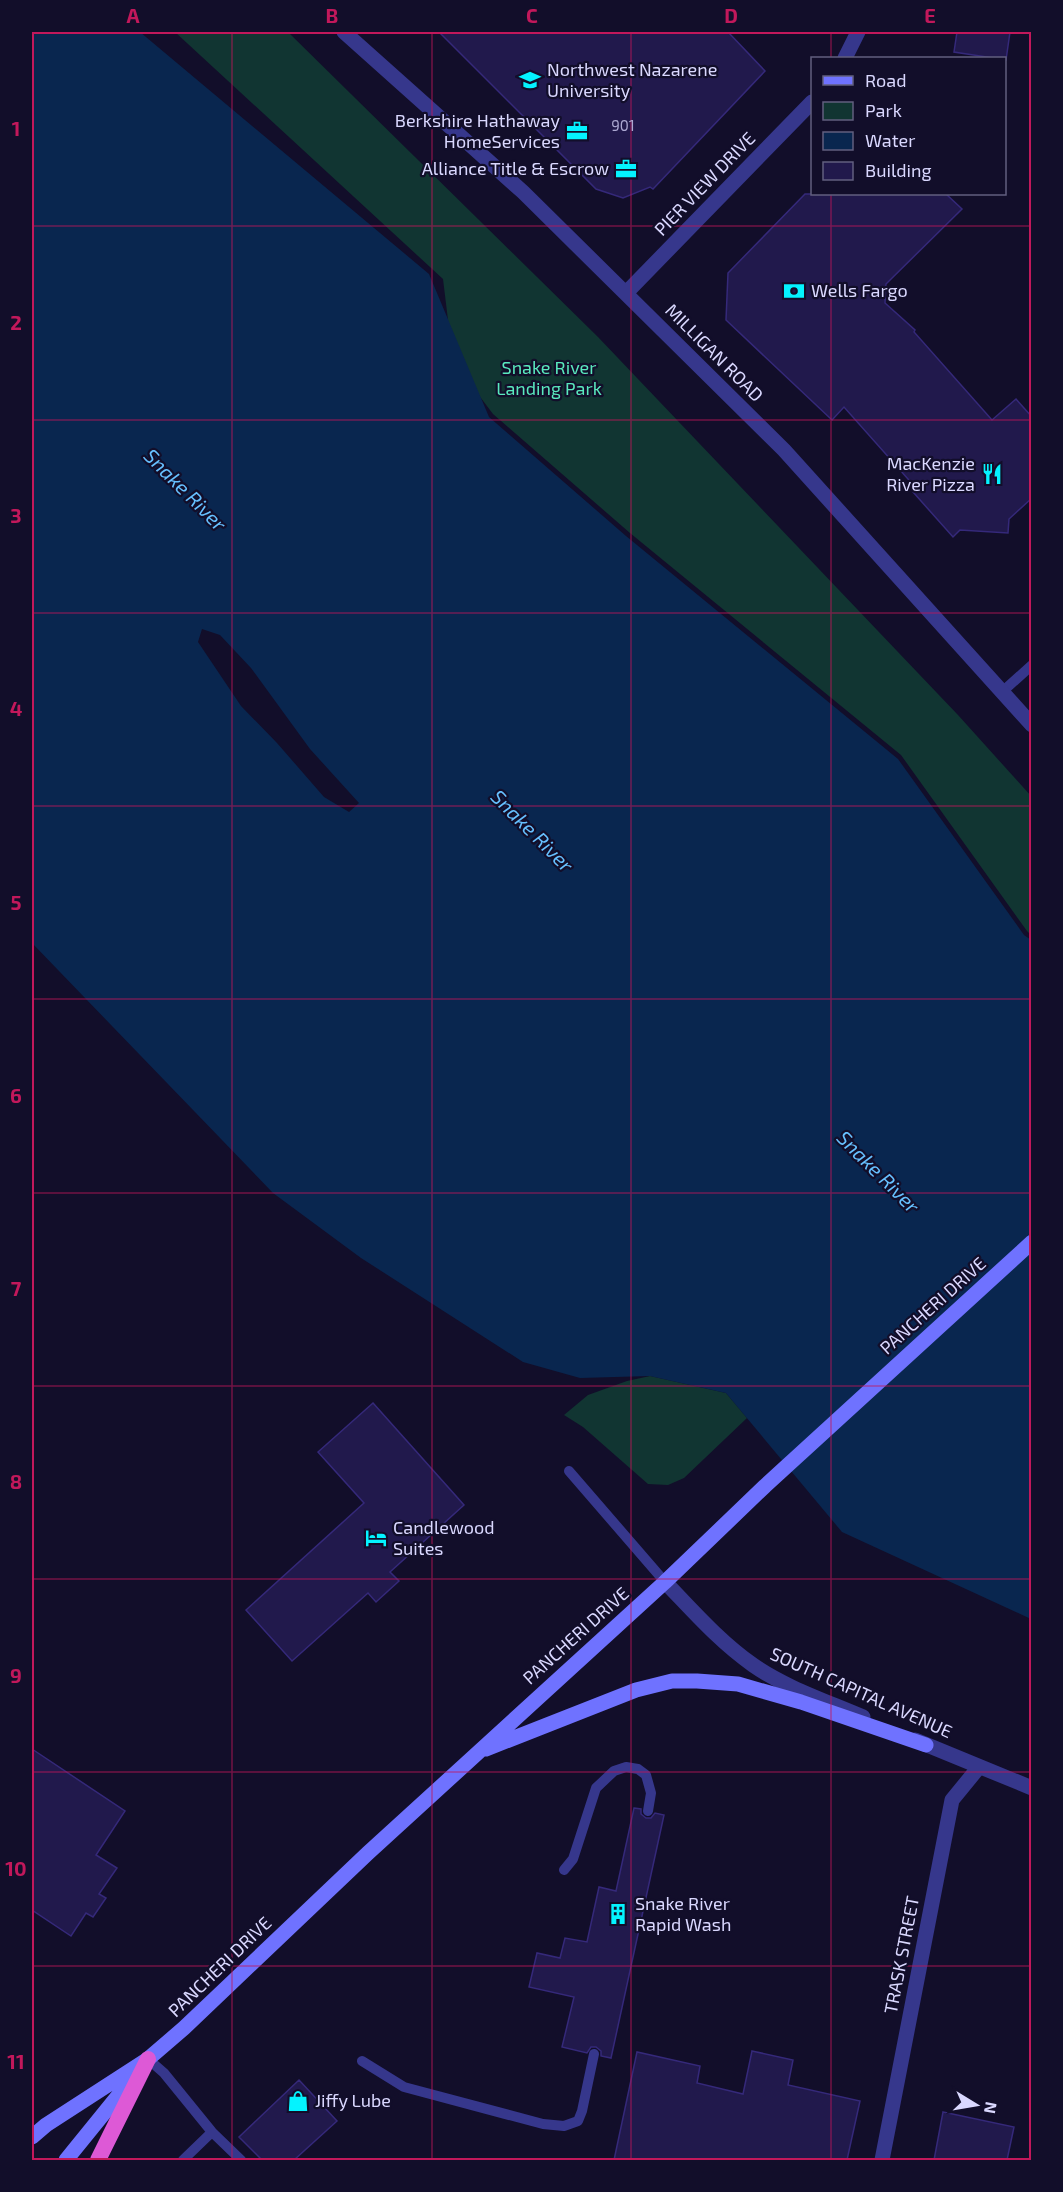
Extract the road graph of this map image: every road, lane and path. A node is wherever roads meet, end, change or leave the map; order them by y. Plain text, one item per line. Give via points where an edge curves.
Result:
1 (344, 32) edge
2 (858, 32) edge
3 (846, 57) edge
4 (811, 104) edge
5 (626, 293) junction
6 (1032, 665) edge
7 (1002, 692) junction
8 (1032, 725) edge
9 (1032, 1242) edge
10 (568, 1471) dead end
11 (665, 1582) junction
12 (926, 1745) junction
13 (478, 1752) junction
14 (980, 1767) junction
15 (1032, 1788) edge
16 (648, 1811) dead end
17 (564, 1870) dead end
18 (594, 2054) dead end
19 (148, 2059) junction
20 (362, 2061) dead end
21 (212, 2132) junction
22 (32, 2137) edge
23 (66, 2160) edge
24 (98, 2160) edge
25 (183, 2160) edge
26 (241, 2160) edge
27 (882, 2160) edge

1 - 5 street, MILLIGAN ROAD via 523,192
2 - 3 street
4 - 5 street, PIER VIEW DRIVE
5 - 7 street, MILLIGAN ROAD via 784,450
6 - 7 lane
7 - 8 street, MILLIGAN ROAD
9 - 11 main road, PANCHERI DRIVE
10 - 11 lane
11 - 12 street, SOUTH CAPITAL AVENUE via 713,1632 752,1665
11 - 13 main road, PANCHERI DRIVE
12 - 13 main road via 738,1684 672,1681 636,1690
12 - 14 street, SOUTH CAPITAL AVENUE
13 - 19 main road, PANCHERI DRIVE
14 - 15 street, SOUTH CAPITAL AVENUE
14 - 27 street, TRASK STREET via 952,1800
16 - 17 lane via 651,1793 646,1775 626,1767 614,1771 596,1788 573,1859
18 - 20 lane via 578,2121 564,2126 543,2124 404,2087
19 - 21 lane
19 - 22 main road, PANCHERI DRIVE
19 - 23 main road, PANCHERI DRIVE
19 - 24 highway
21 - 25 lane
21 - 26 lane

